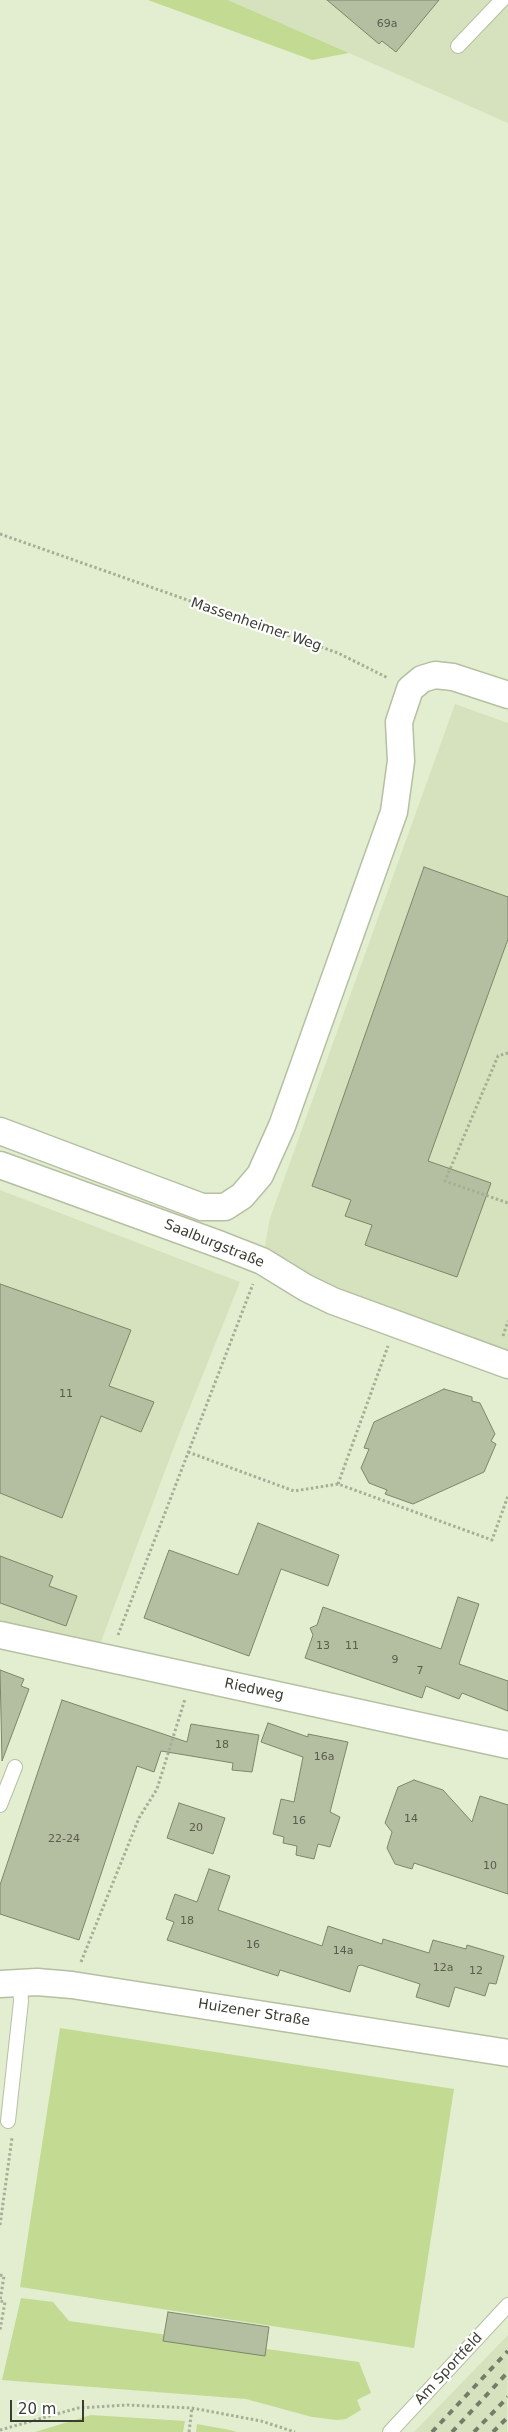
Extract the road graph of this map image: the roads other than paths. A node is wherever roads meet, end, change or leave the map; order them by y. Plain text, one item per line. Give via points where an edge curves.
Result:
1 (502, 0) edge
2 (458, 46) dead end
3 (508, 695) edge
4 (0, 1131) edge
5 (0, 1165) edge
6 (508, 1365) edge
7 (0, 1635) edge
8 (508, 1745) edge
9 (15, 1767) dead end
10 (0, 1805) edge
11 (10, 1984) edge
12 (508, 2052) edge
13 (8, 2121) road end
14 (508, 2306) edge
15 (390, 2432) edge

1 - 2 lane
3 - 4 street via 453,677 435,675 422,679 410,689 399,722 401,761 394,812 282,1126 260,1175 242,1196 225,1207 202,1207
5 - 6 street, Saalburgstraße via 262,1261 333,1301
7 - 8 street, Riedweg
9 - 10 lane
11 - 12 street, Huizener Straße via 72,1985
11 - 13 lane via 21,2001
14 - 15 lane, Am Sportfeld

